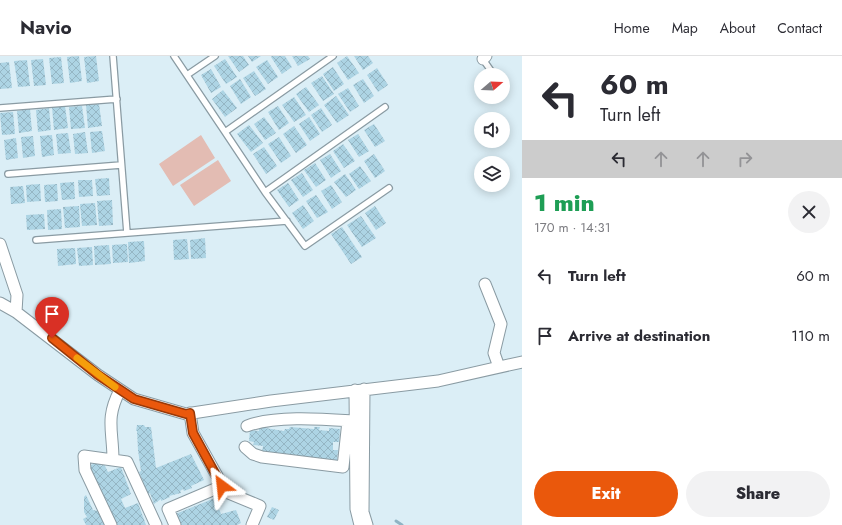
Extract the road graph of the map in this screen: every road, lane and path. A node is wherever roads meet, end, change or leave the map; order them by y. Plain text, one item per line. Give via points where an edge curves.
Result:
1 (113, 56) edge
2 (174, 56) edge
3 (215, 56) edge
4 (333, 56) edge
5 (483, 57) edge
6 (490, 68) edge
7 (187, 74) junction
8 (117, 99) junction
9 (385, 106) dead end
10 (0, 108) edge
11 (225, 132) junction
12 (122, 165) junction
13 (8, 174) dead end
14 (390, 188) dead end
15 (265, 192) junction
16 (287, 221) junction
17 (127, 233) junction
18 (36, 240) dead end
19 (0, 244) edge
20 (485, 284) dead end
21 (0, 303) edge
22 (16, 312) junction
23 (522, 362) edge
24 (499, 367) junction
25 (120, 390) junction
26 (360, 390) junction
27 (190, 413) junction
28 (352, 421) junction
29 (247, 426) dead end
30 (245, 447) dead end
31 (113, 460) junction
32 (222, 486) junction
33 (111, 525) edge
34 (156, 525) edge
35 (175, 525) edge
36 (252, 525) edge
37 (360, 525) edge
38 (367, 525) edge

1 - 8 lane
2 - 7 lane
3 - 7 lane
4 - 11 lane
5 - 6 lane
7 - 11 lane
8 - 10 lane
8 - 12 lane
9 - 15 lane
11 - 15 lane
12 - 13 lane
12 - 17 lane
14 - 16 lane via 305,246
15 - 16 lane
16 - 17 lane
17 - 18 lane
19 - 22 street via 17,295
20 - 24 street via 501,324 494,353
21 - 22 street
22 - 25 street
23 - 24 street
24 - 26 street via 438,381
25 - 27 street via 134,399
25 - 31 street via 112,406 109,426
26 - 27 street
26 - 28 street
26 - 38 street via 363,512
27 - 32 street via 193,433
28 - 29 street via 310,419 257,422
28 - 30 street via 342,467 262,457
28 - 37 street via 356,509
31 - 33 street via 84,456 85,470
31 - 34 street via 127,462
32 - 35 street via 168,509
32 - 36 street via 226,492 260,506

